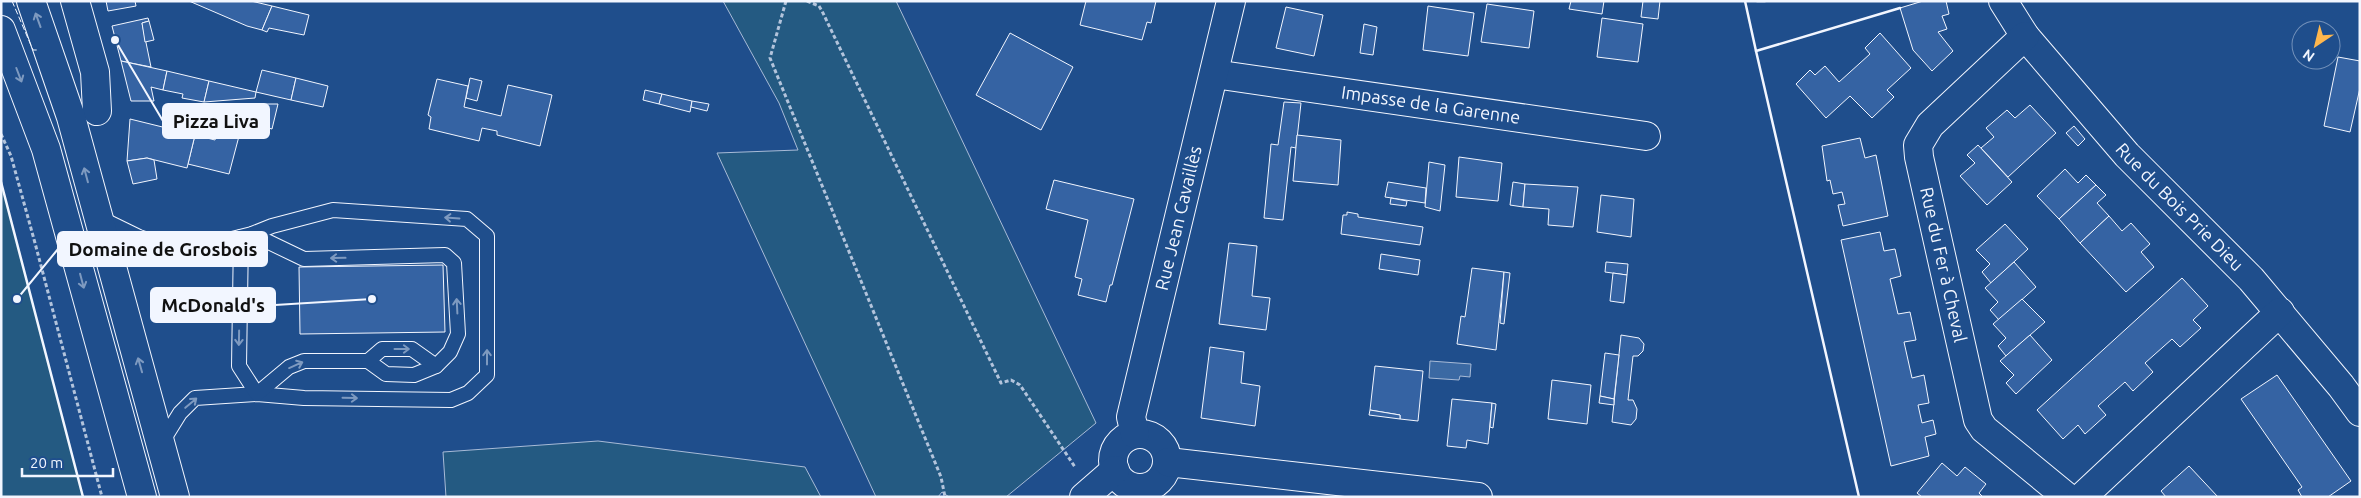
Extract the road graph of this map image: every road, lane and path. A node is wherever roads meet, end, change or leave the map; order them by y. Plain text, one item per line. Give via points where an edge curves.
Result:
1 (31, 1) edge
2 (75, 1) edge
3 (786, 1) edge
4 (808, 1) edge
5 (1231, 1) edge
6 (2003, 1) edge
7 (1, 30) edge
8 (2025, 36) junction
9 (1214, 74) junction
10 (97, 110) dead end
11 (1, 134) edge
12 (1646, 136) dead end
13 (97, 217) junction
14 (246, 235) junction
15 (2280, 312) junction
16 (368, 361) junction
17 (436, 366) junction
18 (257, 394) junction
19 (2360, 412) edge
20 (1135, 434) junction
21 (162, 442) junction
22 (1059, 444) dead end
23 (1168, 462) junction
24 (1114, 470) junction
25 (1146, 492) edge
26 (102, 497) edge
27 (142, 497) edge
28 (175, 497) edge
29 (945, 497) edge
30 (1084, 497) edge
31 (1478, 497) edge
32 (2067, 497) edge
33 (2082, 497) edge

13 -> 1 street via 71,117
2 - 10 street via 95,72
3 - 29 path via 770,58 937,468
4 - 22 path via 822,11 1001,383 1012,380 1020,385
5 - 9 street, Rue Jean Cavaillès
6 - 8 street, Rue du Bois Prie Dieu
7 -> 27 street via 46,149
8 - 15 street, Rue du Bois Prie Dieu via 2127,155
8 - 32 street, Rue du Fer à Cheval via 1930,125 1918,145 1919,157 1978,420 1984,429
9 - 12 street, Impasse de la Garenne
9 - 20 street, Rue Jean Cavaillès via 1131,417
11 - 26 path via 11,156 33,235
13 - 14 lane via 166,246 192,248
21 -> 13 street
17 -> 14 lane via 450,352 458,334 454,263 445,255 304,259
14 -> 18 lane via 239,366
18 -> 14 lane via 304,398 451,400 468,393 487,375 487,236 467,219 332,210
15 - 19 street, Rue du Bois Prie Dieu
15 - 33 street
16 - 17 lane via 386,374 414,375
16 -> 17 lane via 382,349 412,349
18 -> 16 lane via 289,367 304,361
21 -> 18 lane via 180,413 195,398
20 - 23 street via 1158,440 1164,447
20 - 24 street via 1127,437 1114,452
21 - 28 street
23 - 25 street via 1166,472
23 - 31 street
24 - 25 street via 1126,484
24 - 30 street

